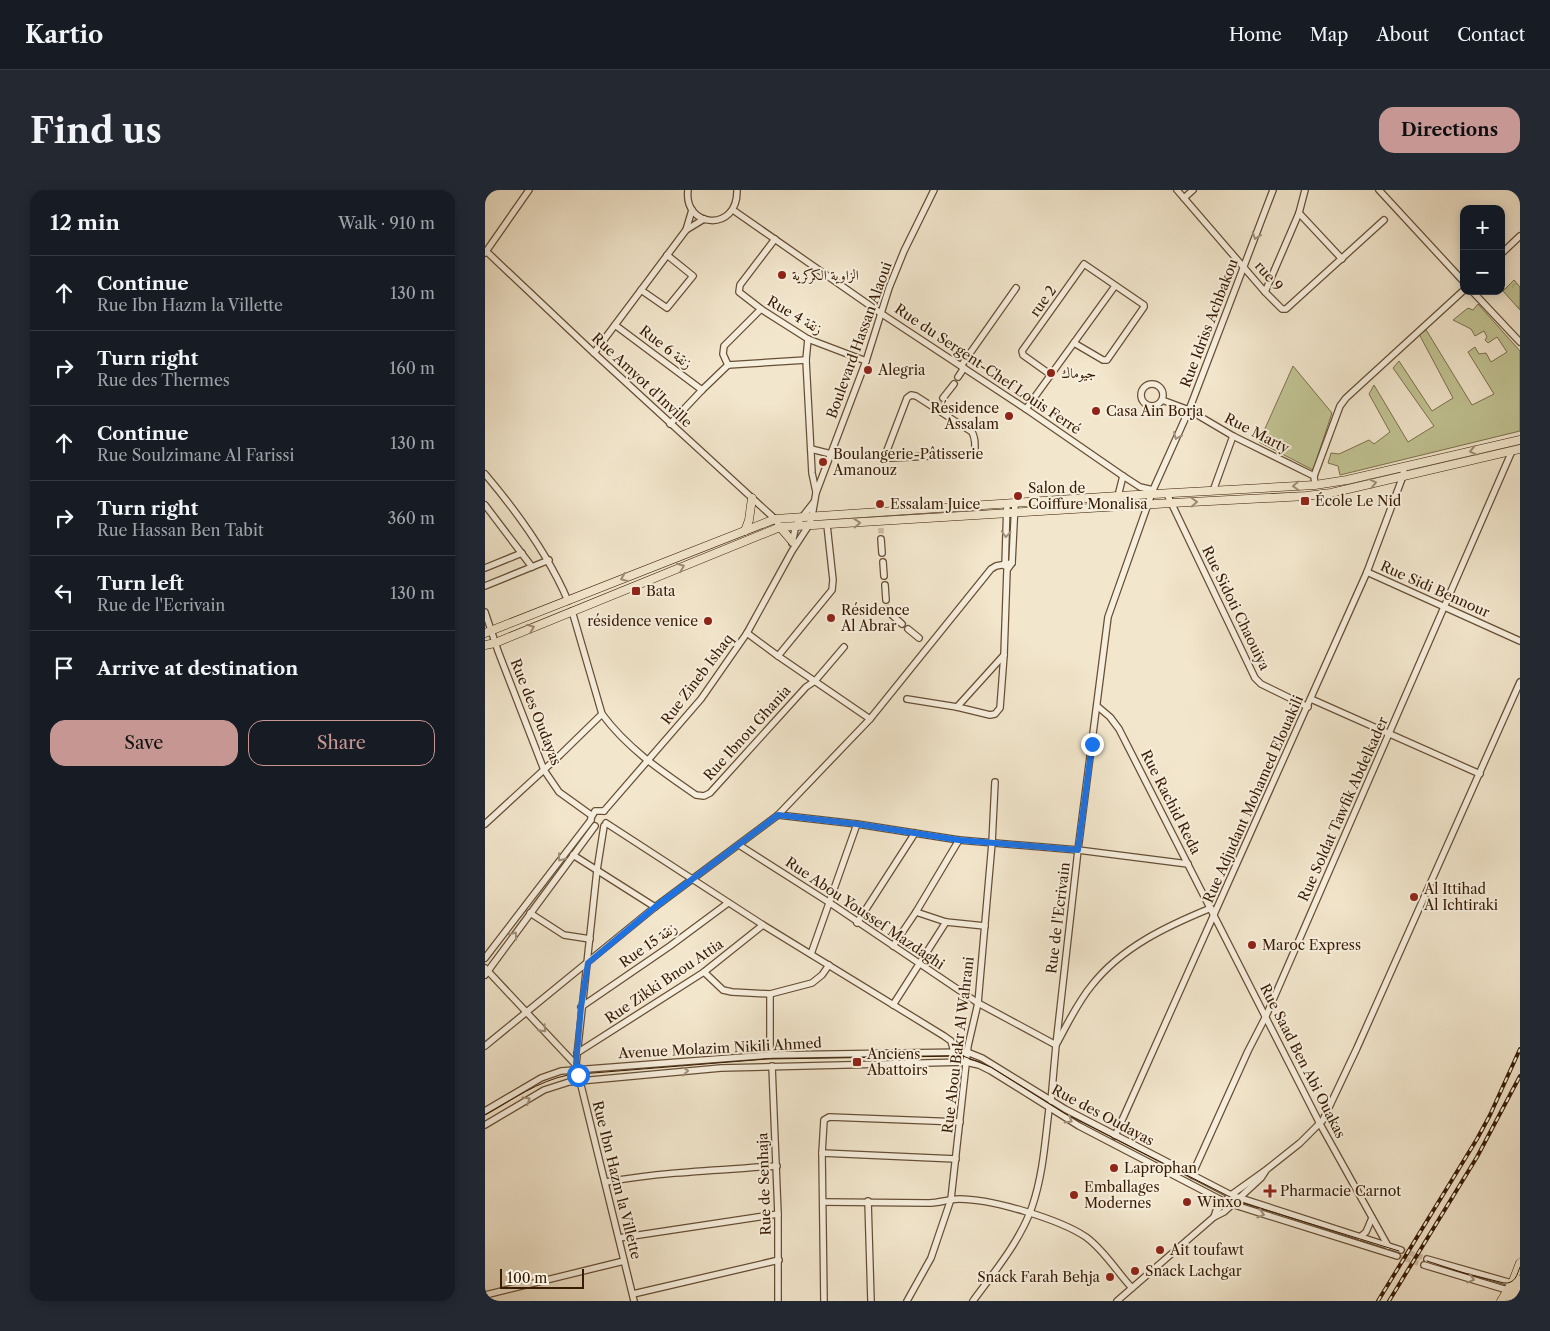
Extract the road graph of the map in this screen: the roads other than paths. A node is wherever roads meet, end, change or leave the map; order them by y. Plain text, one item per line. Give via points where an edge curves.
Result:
1 (529, 190) edge
2 (688, 190) edge
3 (737, 190) edge
4 (934, 190) edge
5 (1177, 190) edge
6 (1193, 190) edge
7 (1273, 190) edge
8 (1305, 190) edge
9 (1379, 190) edge
10 (1184, 198) junction
11 (692, 210) junction
12 (733, 210) junction
13 (1299, 213) junction
14 (704, 219) junction
15 (1384, 220) dead end
16 (686, 230) junction
17 (1520, 236) edge
18 (775, 239) junction
19 (1505, 250) edge
20 (486, 252) edge
21 (667, 256) junction
22 (1342, 259) junction
23 (1245, 267) junction
24 (1460, 278) edge
25 (1115, 286) junction
26 (1016, 288) dead end
27 (641, 290) junction
28 (1265, 292) junction
29 (1460, 294) edge
30 (1476, 295) edge
31 (761, 310) junction
32 (881, 314) junction
33 (615, 324) junction
34 (808, 339) junction
35 (1074, 342) junction
36 (1520, 342) edge
37 (594, 353) junction
38 (806, 360) junction
39 (866, 361) junction
40 (728, 365) junction
41 (963, 367) junction
42 (1051, 375) junction
43 (958, 377) dead end
44 (954, 384) dead end
45 (702, 390) junction
46 (943, 398) tunnel mouth
47 (1162, 400) dead end
48 (937, 407) joint
49 (1026, 409) junction
50 (1189, 410) junction
51 (670, 424) junction
52 (1233, 436) junction
53 (1520, 440) edge
54 (811, 449) junction
55 (1516, 450) edge
56 (831, 454) junction
57 (1404, 471) junction
58 (485, 474) edge
59 (1123, 476) junction
60 (1314, 476) junction
61 (1315, 485) junction
62 (1213, 491) junction
63 (816, 493) junction
64 (1152, 493) junction
65 (1167, 494) junction
66 (1118, 496) junction
67 (752, 498) junction
68 (814, 502) junction
69 (1011, 503) junction
70 (1172, 503) junction
71 (485, 505) edge
72 (1147, 505) junction
73 (1011, 513) junction
74 (802, 516) junction
75 (812, 516) junction
76 (775, 519) junction
77 (796, 525) junction
78 (809, 525) junction
79 (827, 525) junction
80 (780, 527) junction
81 (745, 530) junction
82 (881, 539) tunnel mouth
83 (792, 542) junction
84 (791, 550) junction
85 (522, 553) junction
86 (882, 553) dead end
87 (549, 560) junction
88 (883, 562) dead end
89 (1012, 563) junction
90 (1003, 564) junction
91 (532, 567) junction
92 (485, 568) edge
93 (1007, 570) junction
94 (1367, 572) junction
95 (884, 576) dead end
96 (885, 585) dead end
97 (485, 586) edge
98 (886, 600) dead end
99 (568, 601) junction
100 (1445, 608) junction
101 (888, 609) dead end
102 (572, 611) junction
103 (485, 612) edge
104 (902, 624) dead end
105 (908, 629) dead end
106 (488, 632) edge
107 (747, 633) junction
108 (919, 638) dead end
109 (1520, 641) edge
110 (495, 642) junction
111 (485, 645) edge
112 (844, 647) dead end
113 (1005, 655) junction
114 (778, 656) junction
115 (815, 681) junction
116 (1520, 682) edge
117 (907, 699) dead end
118 (1311, 699) junction
119 (1097, 706) junction
120 (957, 707) junction
121 (1308, 707) junction
122 (602, 714) junction
123 (870, 718) junction
124 (1389, 733) junction
125 (647, 761) junction
126 (544, 770) junction
127 (1480, 774) junction
128 (995, 782) dead end
129 (604, 811) junction
130 (778, 815) junction
131 (591, 817) junction
132 (485, 824) edge
133 (857, 824) junction
134 (605, 825) junction
135 (595, 826) junction
136 (915, 833) junction
137 (959, 840) junction
138 (992, 843) junction
139 (739, 845) junction
140 (1078, 850) junction
141 (573, 855) junction
142 (1188, 864) junction
143 (597, 870) junction
144 (693, 879) junction
145 (728, 903) junction
146 (830, 903) junction
147 (655, 907) junction
148 (1211, 908) junction
149 (916, 912) junction
150 (530, 913) junction
151 (1215, 916) junction
152 (946, 922) junction
153 (857, 923) junction
154 (763, 926) junction
155 (985, 926) junction
156 (590, 939) junction
157 (893, 946) junction
158 (811, 954) junction
159 (485, 958) edge
160 (588, 963) junction
161 (920, 964) junction
162 (829, 965) junction
163 (486, 971) edge
164 (704, 972) junction
165 (770, 994) junction
166 (978, 1003) junction
167 (893, 1005) junction
168 (581, 1007) junction
169 (526, 1011) junction
170 (1266, 1016) junction
171 (945, 1036) junction
172 (1056, 1045) junction
173 (485, 1046) edge
174 (947, 1052) junction
175 (954, 1052) junction
176 (967, 1052) junction
177 (577, 1054) junction
178 (770, 1055) junction
179 (966, 1062) junction
180 (772, 1066) junction
181 (576, 1067) junction
182 (579, 1081) junction
183 (1051, 1101) junction
184 (1049, 1109) junction
185 (485, 1111) edge
186 (960, 1122) junction
187 (1320, 1124) junction
188 (485, 1125) edge
189 (1115, 1136) junction
190 (822, 1153) junction
191 (956, 1159) junction
192 (777, 1166) junction
193 (1266, 1170) junction
194 (1193, 1175) junction
195 (606, 1182) junction
196 (1231, 1196) junction
197 (1239, 1198) junction
198 (951, 1200) junction
199 (868, 1201) junction
200 (823, 1202) junction
201 (1225, 1202) junction
202 (1232, 1205) junction
203 (1030, 1212) junction
204 (778, 1214) junction
205 (1213, 1217) junction
206 (1372, 1218) junction
207 (1360, 1237) junction
208 (619, 1238) junction
209 (1388, 1246) junction
210 (1401, 1250) tunnel mouth
211 (1397, 1256) tunnel mouth
212 (1427, 1258) tunnel mouth
213 (779, 1260) junction
214 (624, 1261) junction
215 (1520, 1263) edge
216 (1424, 1265) tunnel mouth
217 (1516, 1286) edge
218 (1132, 1288) junction
219 (485, 1294) edge
220 (633, 1294) junction
221 (634, 1301) edge
222 (779, 1301) edge
223 (825, 1301) edge
224 (871, 1301) edge
225 (907, 1301) edge
226 (973, 1301) edge
227 (1117, 1301) edge
228 (1501, 1301) edge
229 (1510, 1301) edge

1 - 20 street
2 - 11 street
3 - 12 street
4 - 32 street, Boulevard Hassan Alaoui via 895,271
5 - 10 street, rue 9
6 - 10 street
7 -> 23 street, Rue Idriss Achbakou
8 - 13 street
9 - 24 street
10 - 23 street, rue 9
11 - 14 street
11 - 16 street
12 - 14 street via 720,220
12 - 18 street, Rue du Sergent-Chef Louis Ferré
13 - 22 street
13 - 28 street
14 - 16 street
15 - 22 street
16 - 21 street
17 - 19 street
18 - 31 street, Rue 4 زنقة via 740,285 739,292
18 - 32 street, Rue du Sergent-Chef Louis Ferré
20 - 37 street, Rue Amyot d'Inville
21 - 27 street
21 - 27 street via 693,276 667,308
22 - 28 street, rue 9 via 1285,310
23 - 28 street, rue 9
23 - 50 street, Rue Idriss Achbakou
25 - 35 street
25 - 35 street via 1145,306 1107,360
25 - 42 street, rue 2 via 1085,264 1078,273 1022,351
26 - 41 street
27 - 33 street
29 - 60 street via 1345,398
30 - 36 street
31 - 34 street, Rue 4 زنقة
31 - 40 street via 724,346 723,354
32 - 39 street, Boulevard Hassan Alaoui
32 - 41 street, Rue du Sergent-Chef Louis Ferré
33 - 37 street
33 - 45 street, Rue 6 زنقة
34 - 38 street
34 - 39 street, Rue 4 زنقة
35 - 42 street
37 - 51 street, Rue Amyot d'Inville
38 - 40 street
38 - 54 street
39 - 56 street, Boulevard Hassan Alaoui
40 - 45 street
41 - 43 street
41 - 49 street, Rue du Sergent-Chef Louis Ferré
42 - 49 street
44 - 46 street
45 - 51 street
47 - 50 street, Rue Marty
48 - 48 street via 971,432 974,454 886,457 909,396 916,396
49 - 59 street, Rue du Sergent-Chef Louis Ferré
50 - 52 street, Rue Marty
50 -> 64 street, Rue Idriss Achbakou
51 - 67 street, Rue Amyot d'Inville
52 - 60 street, Rue Marty
52 - 62 street
53 -> 57 main road
54 - 56 street
54 - 63 street
55 - 57 main road
55 - 100 street, Rue Soldat Tawfik Abdelkader
56 - 63 street, Boulevard Hassan Alaoui
57 - 61 main road
70 -> 57 main road via 1312,496
57 - 94 street, Rue Adjudant Mohamed Elouakili
58 - 87 street
59 - 64 street, Rue du Sergent-Chef Louis Ferré
59 - 66 street
60 - 61 street
61 -> 62 main road
62 - 65 main road
63 - 68 street, Boulevard Hassan Alaoui
64 - 65 main road
64 - 66 main road
64 - 72 street, Rue Idriss Achbakou
65 - 70 street, Rue Sidoti Chaouiya
66 - 69 main road
67 - 76 street, Rue Amyot d'Inville
67 - 81 main road
68 - 74 street, Boulevard Hassan Alaoui
68 - 75 street, Boulevard Hassan Alaoui
69 - 73 street
69 - 75 main road
70 - 72 main road
70 - 121 street, Rue Sidoti Chaouiya via 1255,678
71 - 85 street
72 - 73 main road
72 - 119 street, Rue de l'Ecrivain via 1110,609
79 -> 73 main road via 880,525
73 - 89 street
73 -> 90 street
74 - 75 main road
74 - 76 main road
74 - 77 street, Rue Zineb Ishaq
75 - 78 street, Boulevard Hassan Alaoui
76 - 80 street, Rue Amyot d'Inville
76 - 81 main road
77 - 78 main road
77 - 80 main road
77 - 83 street, Rue Zineb Ishaq
78 - 79 main road
78 - 84 street, Rue Zineb Ishaq
79 - 114 street via 832,590
80 - 83 main road
102 -> 80 main road
81 -> 99 main road
82 - 86 street
83 - 84 street, Rue Zineb Ishaq
84 - 107 street, Rue Zineb Ishaq
85 - 91 street
85 - 92 street
87 - 91 street
87 - 99 street
88 - 95 street
89 - 90 street
89 - 93 street
90 - 93 street
90 - 123 street via 984,577
91 - 97 street
93 - 113 street
94 - 100 street, Rue Sidi Bennour
94 - 118 street, Rue Adjudant Mohamed Elouakili
96 - 98 street
99 - 106 main road
100 - 109 street, Rue Sidi Bennour
100 - 124 street, Rue Soldat Tawfik Abdelkader
101 - 104 street
110 -> 102 main road
102 - 122 street
103 - 106 street, Rue des Oudayas
105 - 108 street
106 - 110 street, Rue des Oudayas
107 - 114 street
107 - 125 street, Rue Zineb Ishaq via 701,699
110 - 111 main road
110 - 126 street, Rue des Oudayas
112 - 115 street
113 - 120 street
113 - 120 street via 998,712 991,715
114 - 115 street
115 - 123 street
115 - 125 street, Rue Ibnou Ghania via 707,795 695,794
116 - 127 street
117 - 120 street
118 - 121 street, Rue Adjudant Mohamed Elouakili
118 - 124 street
119 - 140 street, Rue de l'Ecrivain
119 - 142 street, Rue Rachid Reda via 1119,728
121 - 151 street, Rue Adjudant Mohamed Elouakili
122 - 125 street
122 - 126 street
123 - 130 street
124 - 127 street
124 - 170 street, Rue Soldat Tawfik Abdelkader
125 - 129 street, Rue Zineb Ishaq
126 - 131 street, Rue des Oudayas via 559,792
126 - 132 street
127 - 187 street
128 - 138 street, Rue Abou Bakr Al Wahrani
129 - 131 street via 598,810
129 - 134 street via 607,815
130 - 133 street
130 - 139 street
131 - 135 street
131 -> 159 street
133 - 136 street
133 - 146 street
134 - 135 street
134 - 143 street, Rue Ibn Hazm la Villette
134 - 144 street
135 - 141 street
136 - 137 street
136 - 153 street
137 - 138 street
137 - 149 street
138 - 140 street
138 - 155 street, Rue Abou Bakr Al Wahrani
139 - 144 street
139 - 146 street, Rue Abou Youssef Mazdaghi
140 - 142 street
140 - 172 street, Rue de l'Ecrivain
141 - 143 street
141 - 150 street
142 - 148 street, Rue Rachid Reda
143 - 147 street
143 - 156 street, Rue Ibn Hazm la Villette
144 - 145 street
144 - 147 street
145 - 154 street
145 - 168 street, Rue 15 زنقة
146 - 153 street, Rue Abou Youssef Mazdaghi
146 - 158 street
147 - 160 street
148 - 151 street, Rue Rachid Reda
148 - 172 street via 1136,945 1111,965 1092,984
149 - 152 street
149 - 157 street
150 - 156 street via 565,935
163 -> 150 street
151 - 170 street, Rue Saad Ben Abi Ouakas
151 - 189 street, Rue Adjudant Mohamed Elouakili
152 - 155 street
152 - 161 street
153 - 157 street, Rue Abou Youssef Mazdaghi
154 - 158 street
154 - 164 street, Rue Zikki Bnou Attia
155 - 166 street, Rue Abou Bakr Al Wahrani
156 - 160 street, Rue Ibn Hazm la Villette
157 - 161 street, Rue Abou Youssef Mazdaghi
158 - 162 street
160 - 168 street, Rue Ibn Hazm la Villette
160 - 169 street
161 - 166 street, Rue Abou Youssef Mazdaghi
161 - 167 street
162 - 165 street via 812,983
162 - 167 street
163 - 169 street
164 - 165 street via 723,990
164 - 177 street, Rue Zikki Bnou Attia
165 - 178 street
166 - 172 street, Rue Abou Youssef Mazdaghi
166 - 176 street, Rue Abou Bakr Al Wahrani
167 - 171 street
168 - 177 street, Rue Ibn Hazm la Villette
169 - 173 street
169 -> 181 street
170 - 187 street, Rue Saad Ben Abi Ouakas
170 - 194 street, Rue Soldat Tawfik Abdelkader
171 - 174 street
171 - 175 street via 951,1041
172 - 183 street, Rue de l'Ecrivain
174 - 175 street, Avenue Molazim Nikili Ahmed
174 - 178 street, Avenue Molazim Nikili Ahmed
175 - 176 street, Avenue Molazim Nikili Ahmed
176 - 179 street, Rue Abou Bakr Al Wahrani
176 - 183 street, Rue des Oudayas
177 - 181 street, Rue Ibn Hazm la Villette
178 - 181 street, Avenue Molazim Nikili Ahmed
179 - 180 street, Avenue Molazim Nikili Ahmed
179 - 184 street, Rue des Oudayas via 991,1071
179 - 186 street, Rue Abou Bakr Al Wahrani
182 -> 180 street, Avenue Molazim Nikili Ahmed
180 - 192 street, Rue de Senhaja
181 - 182 street, Rue Ibn Hazm la Villette
181 - 185 street, Avenue Molazim Nikili Ahmed via 546,1076
188 -> 182 street, Avenue Molazim Nikili Ahmed via 544,1090
182 - 195 street, Rue Ibn Hazm la Villette
183 - 189 street, Rue des Oudayas
184 -> 201 street, Rue des Oudayas
184 - 203 street via 1040,1178
186 - 190 street via 829,1117 822,1124
186 - 191 street, Rue Abou Bakr Al Wahrani
187 - 193 street
187 - 206 street, Rue Saad Ben Abi Ouakas
189 - 194 street, Rue des Oudayas
190 - 191 street
190 - 200 street
191 - 198 street, Rue Abou Bakr Al Wahrani
192 - 195 street via 671,1173
192 - 204 street, Rue de Senhaja
193 - 196 street
193 - 197 street
194 - 196 street, Rue des Oudayas
195 - 208 street, Rue Ibn Hazm la Villette
196 - 197 street, Rue des Oudayas
196 - 201 street
197 - 202 street
197 - 207 street, Rue des Oudayas
198 - 199 street via 931,1203
198 - 203 street via 973,1200
198 - 225 street, Rue Abou Bakr Al Wahrani via 931,1258
199 - 200 street
199 - 224 street
200 - 223 street
201 - 202 street, Rue des Oudayas
201 - 205 street
202 - 205 street
202 -> 211 street, Rue des Oudayas
203 - 218 street via 1085,1237
203 - 226 street via 1008,1252
204 - 208 street
204 - 213 street, Rue de Senhaja
205 - 218 street
206 - 207 street via 1366,1233
206 - 209 street, Rue Saad Ben Abi Ouakas
207 - 209 street, Rue des Oudayas
208 - 214 street, Rue Ibn Hazm la Villette
209 - 210 street, Rue des Oudayas
212 - 217 street
213 - 220 street
213 - 222 street, Rue de Senhaja
214 - 219 street
214 - 220 street, Rue Ibn Hazm la Villette
215 - 217 main road
216 -> 217 street
217 - 228 main road
217 - 229 main road
218 - 227 street
220 - 221 street, Rue Ibn Hazm la Villette

